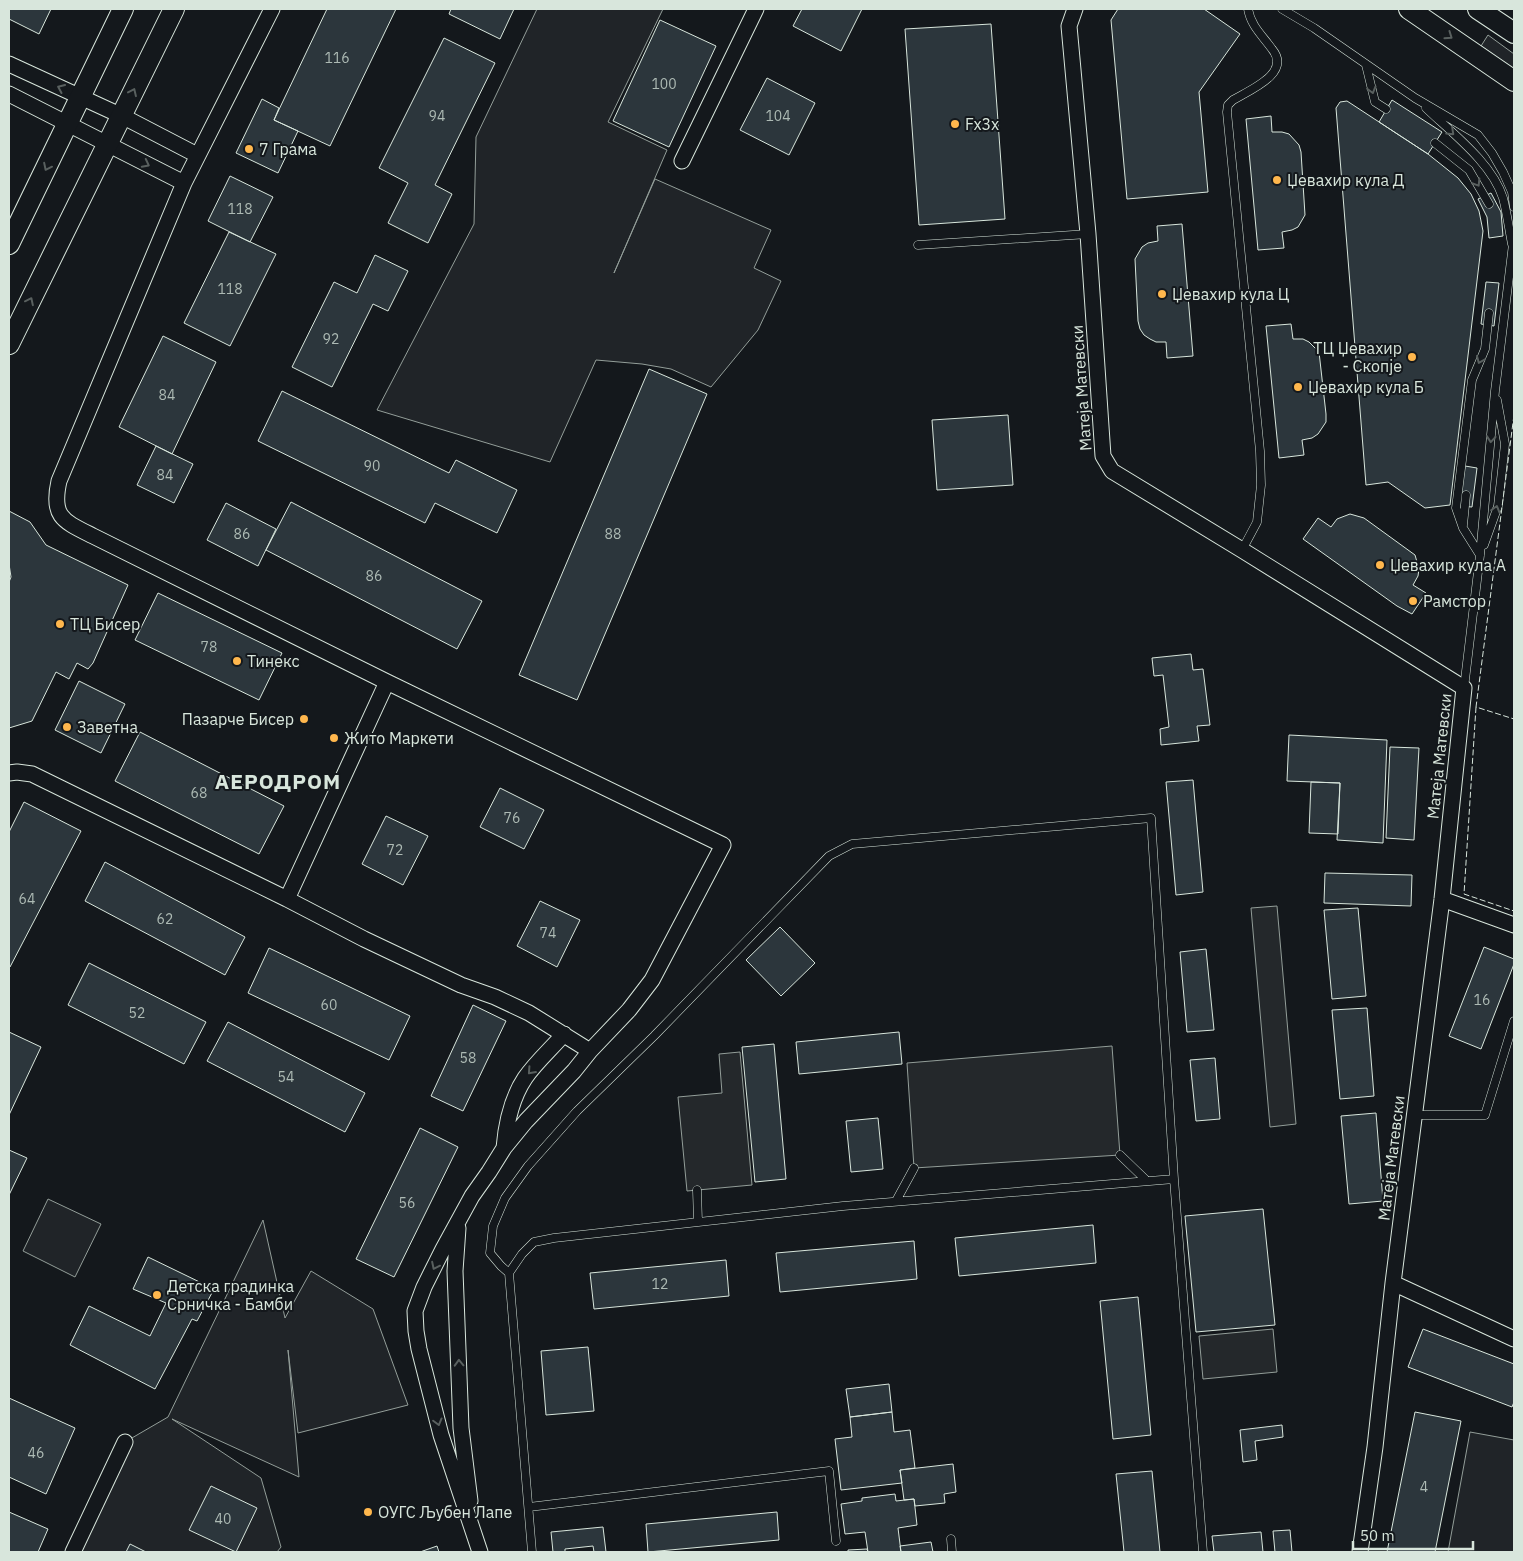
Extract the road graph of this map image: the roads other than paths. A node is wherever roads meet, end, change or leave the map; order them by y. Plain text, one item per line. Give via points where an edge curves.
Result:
1 (124, 9) edge
2 (174, 9) edge
3 (272, 9) edge
4 (756, 9) edge
5 (1075, 9) edge
6 (1248, 9) edge
7 (1282, 9) edge
8 (1409, 9) edge
9 (1478, 9) edge
10 (1514, 33) edge
11 (9, 64) edge
12 (1366, 65) junction
13 (1514, 82) edge
14 (9, 94) edge
15 (82, 97) junction
16 (1415, 98) junction
17 (1386, 110) dead end
18 (122, 116) junction
19 (68, 124) junction
20 (1435, 143) dead end
21 (108, 144) junction
22 (197, 155) junction
23 (682, 161) dead end
24 (184, 183) junction
25 (1489, 204) dead end
26 (1514, 206) edge
27 (1088, 234) junction
28 (1514, 236) edge
29 (9, 244) edge
30 (918, 245) dead end
31 (1512, 248) junction
32 (1489, 313) dead end
33 (9, 344) edge
34 (1495, 391) junction
35 (1466, 495) dead end
36 (1463, 528) junction
37 (1242, 550) junction
38 (1480, 555) junction
39 (387, 682) junction
40 (1464, 688) junction
41 (9, 773) edge
42 (287, 899) junction
43 (1442, 899) junction
44 (1514, 924) edge
45 (1514, 1021) edge
46 (564, 1034) junction
47 (590, 1052) junction
48 (1414, 1115) junction
49 (504, 1148) junction
50 (1120, 1155) dead end
51 (914, 1168) dead end
52 (1174, 1179) junction
53 (1147, 1181) junction
54 (697, 1190) dead end
55 (896, 1201) junction
56 (698, 1222) junction
57 (458, 1224) junction
58 (508, 1273) junction
59 (1393, 1283) junction
60 (1514, 1339) edge
61 (125, 1442) dead end
62 (529, 1507) junction
63 (474, 1534) junction
64 (950, 1538) dead end
65 (836, 1541) dead end
66 (73, 1552) edge
67 (480, 1552) edge
68 (532, 1552) edge
69 (952, 1552) edge
70 (1203, 1552) edge
71 (1360, 1552) edge

1 - 15 street
18 -> 2 street
3 - 22 street
4 - 23 street
5 - 27 street, Матеја Матевски via 1069,26
6 - 37 lane via 1256,29 1278,59 1276,70 1270,77 1233,100 1227,112 1260,451 1257,522
7 - 12 lane
8 -> 13 street
9 - 10 street
15 -> 11 street
12 - 16 lane
12 -> 17 lane via 1375,102
14 - 19 street
15 - 18 street
15 - 19 street
16 - 26 lane via 1478,135 1503,172
16 -> 31 lane via 1488,170 1502,197
18 - 21 street
18 - 22 street
19 - 21 street
19 -> 29 street
20 -> 25 lane via 1469,170
21 -> 24 street
33 -> 21 street
22 - 24 street
24 - 39 street via 64,466 57,492 57,508 74,526
27 - 30 lane
27 - 37 street, Матеја Матевски via 1103,456 1112,472
28 - 31 lane
31 - 34 lane
32 -> 36 lane via 1485,349 1472,380 1456,508
34 -> 38 lane
38 -> 34 lane via 1498,506 1506,444
35 - 36 lane
36 - 38 lane
37 - 40 street, Матеја Матевски
38 - 40 lane
39 - 42 street
39 - 47 street via 724,845 652,980 630,1010
40 - 43 street, Матеја Матевски
41 - 42 street via 32,774
42 - 46 street via 461,985 528,1013
43 - 44 street
43 - 48 street, Матеја Матевски
45 - 48 lane via 1485,1115
46 - 47 street
46 -> 49 street via 525,1078 512,1104
47 - 49 street
48 - 59 street, Матеја Матевски
49 - 57 street via 472,1196
50 - 53 lane
51 - 55 lane
52 - 53 lane
52 - 58 lane via 1152,818 852,844 829,856 577,1111 528,1166 505,1198 492,1226 490,1253
52 - 70 lane
53 - 55 lane
54 - 56 lane
55 - 56 lane
56 - 58 lane via 534,1242
63 -> 57 street via 461,1428 455,1271
57 -> 63 street via 424,1287 415,1320 441,1435
58 - 62 lane
59 - 60 street
59 - 71 street, Матеја Матевски
61 - 66 street
62 - 65 lane via 829,1471
62 - 68 lane
63 - 67 street
64 - 69 lane

